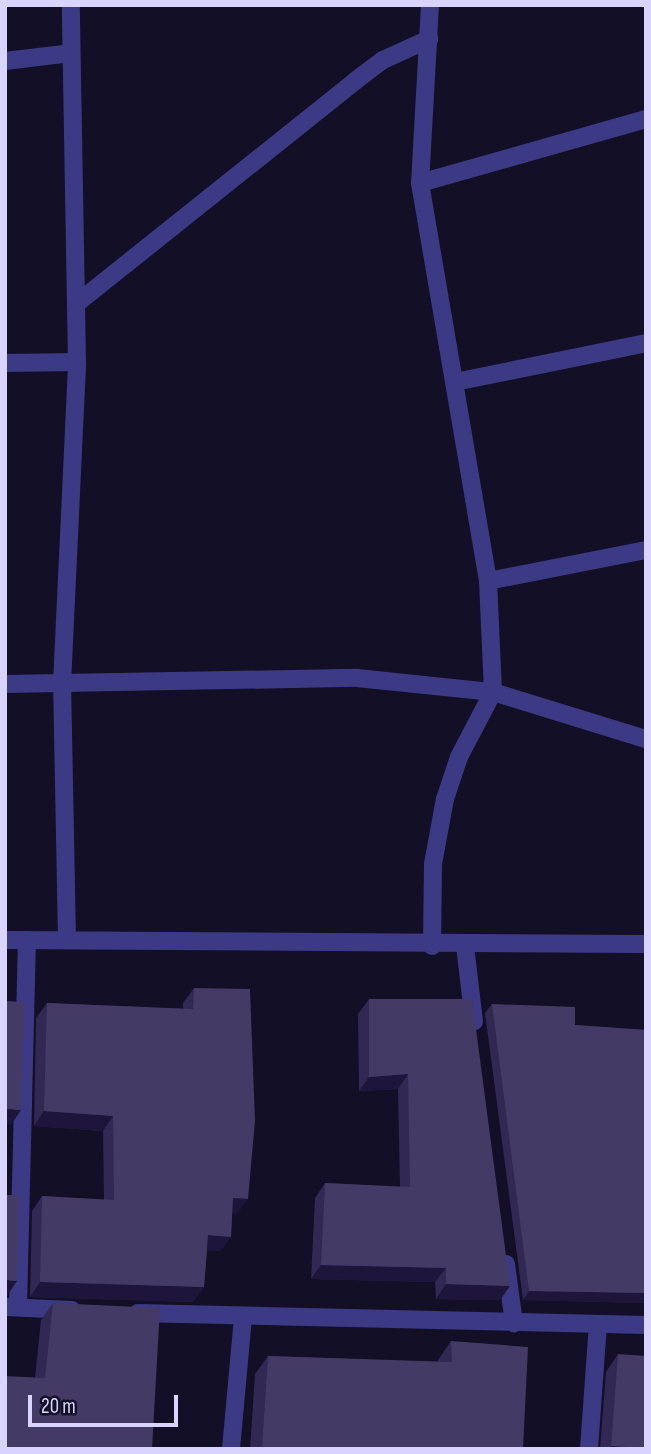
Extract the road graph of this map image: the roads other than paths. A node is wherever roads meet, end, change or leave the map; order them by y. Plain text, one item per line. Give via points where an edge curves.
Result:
1 (71, 5) edge
2 (430, 5) edge
3 (429, 39) junction
4 (71, 53) junction
5 (5, 61) edge
6 (646, 119) edge
7 (420, 183) junction
8 (76, 304) junction
9 (646, 343) edge
10 (76, 362) junction
11 (5, 363) edge
12 (455, 382) junction
13 (646, 550) edge
14 (488, 581) junction
15 (5, 684) edge
16 (62, 684) junction
17 (493, 692) junction
18 (646, 739) edge
19 (5, 940) edge
20 (27, 940) junction
21 (67, 940) junction
22 (646, 944) edge
23 (432, 946) junction
24 (464, 946) junction
25 (477, 1040) edge
26 (503, 1242) edge
27 (12, 1307) edge
28 (97, 1311) edge
29 (124, 1312) edge
30 (243, 1317) junction
31 (513, 1323) junction
32 (598, 1324) junction
33 (646, 1325) edge
34 (231, 1449) edge
35 (589, 1449) edge

1 - 4 street
2 - 3 street
3 - 7 street
3 - 8 street via 383,60
4 - 5 street
4 - 8 street
6 - 7 street
7 - 12 street
8 - 10 street
9 - 12 street
10 - 11 street
10 - 16 street
12 - 14 street
13 - 14 street
14 - 17 street
15 - 16 street
16 - 17 street via 357,678
16 - 21 street
17 - 18 street
17 - 23 street via 459,757 445,799 433,864
19 - 20 street
20 - 21 street
20 - 27 street
21 - 23 street
22 - 24 street
23 - 24 street
24 - 25 street
26 - 31 street
27 - 28 street
29 - 30 street
30 - 31 street
30 - 34 street
31 - 32 street
32 - 33 street
32 - 35 street

